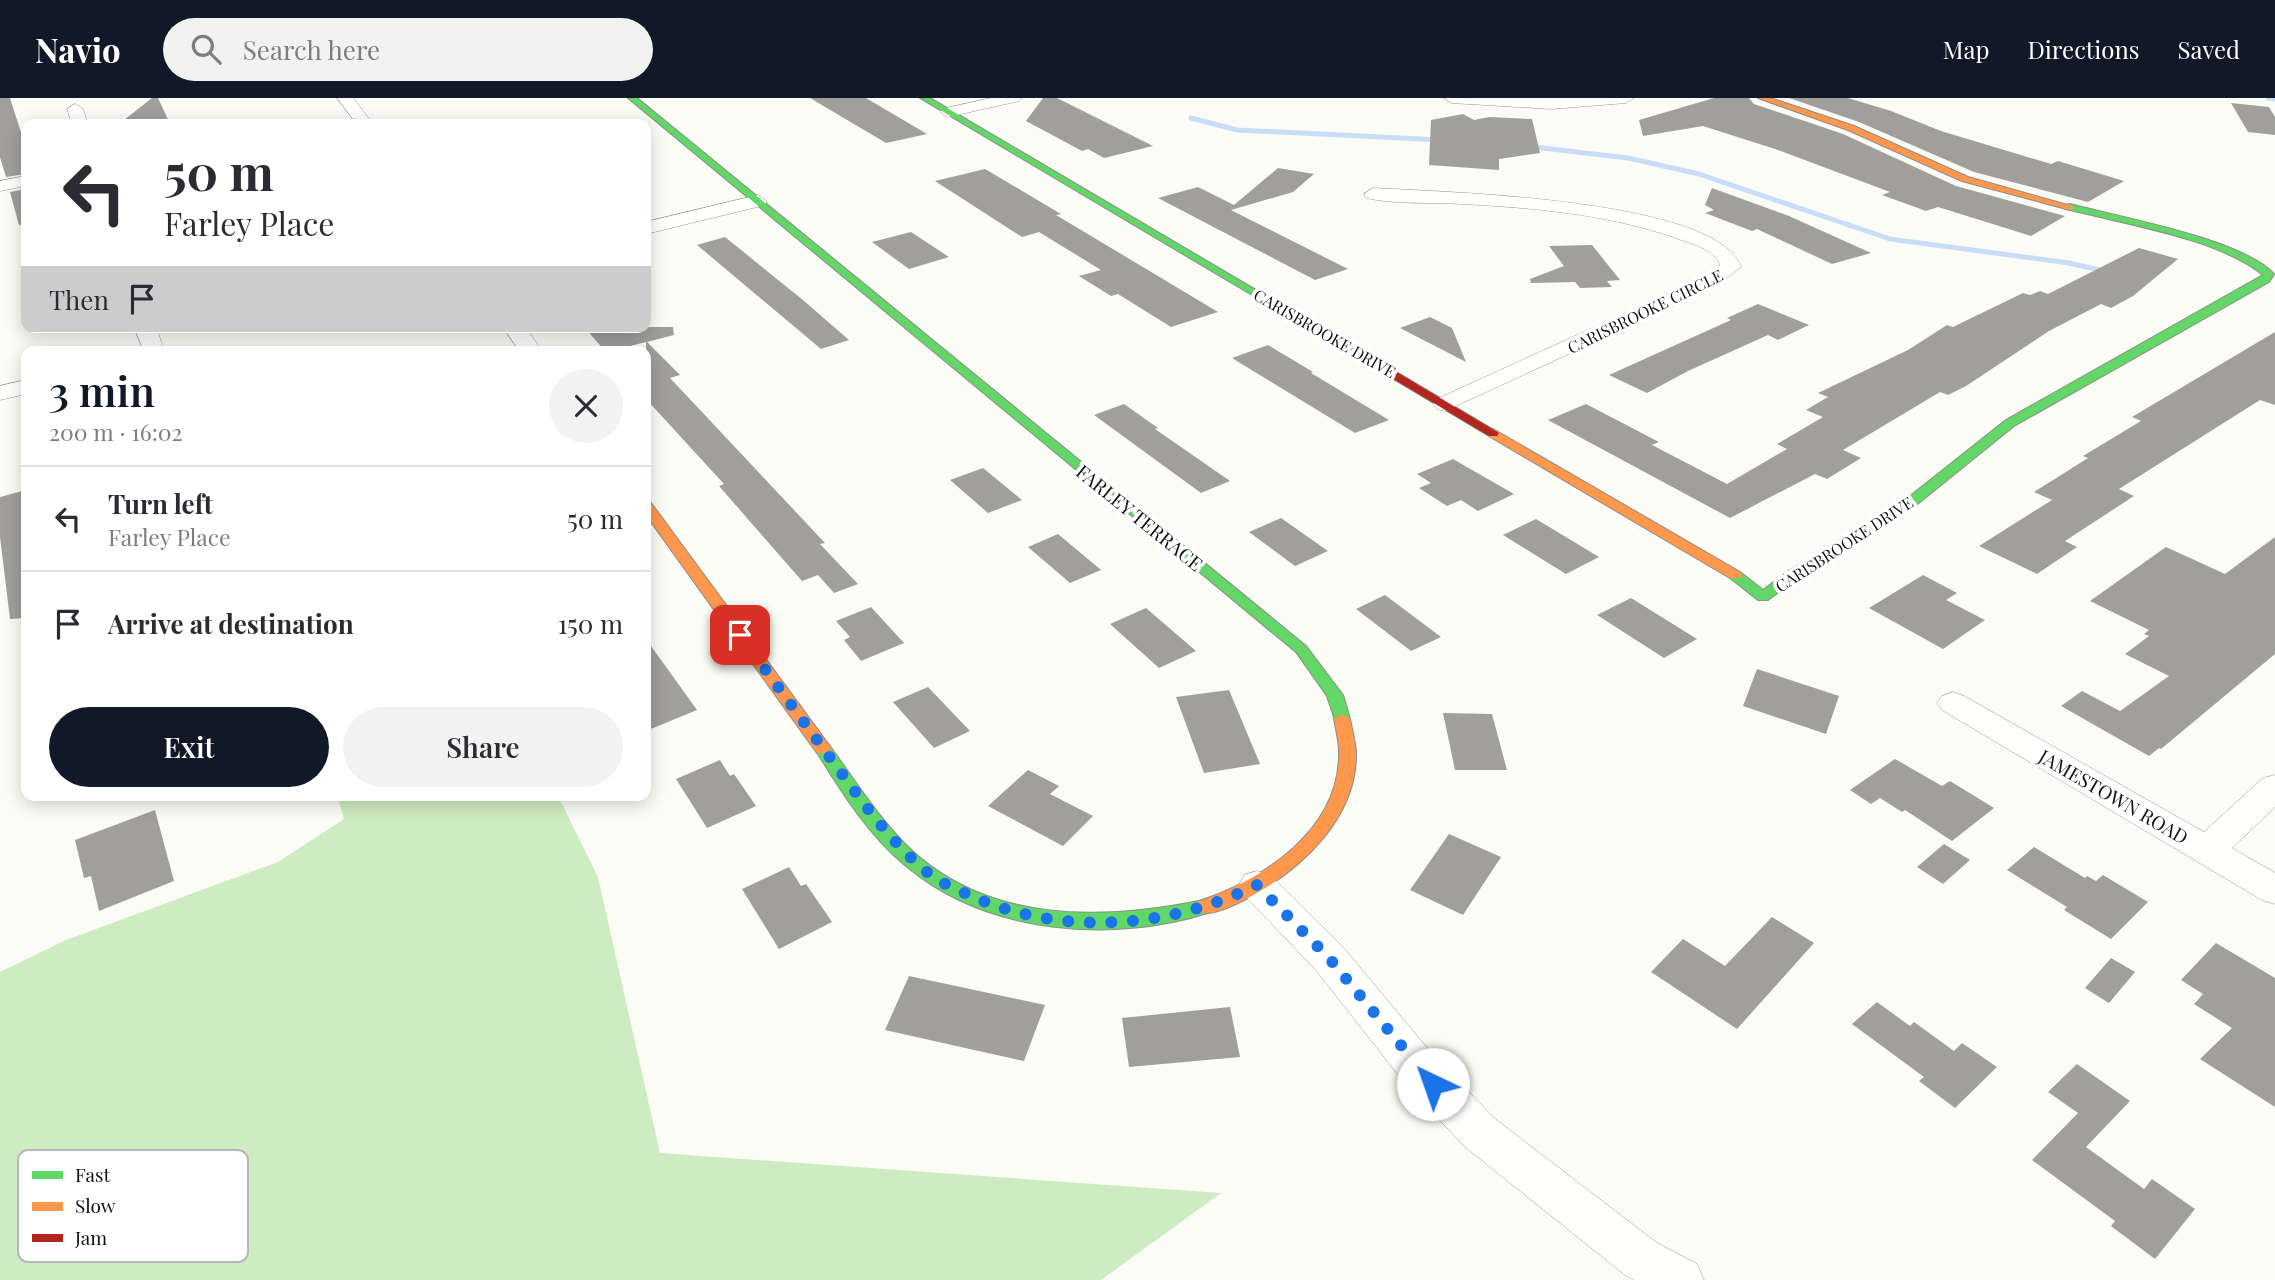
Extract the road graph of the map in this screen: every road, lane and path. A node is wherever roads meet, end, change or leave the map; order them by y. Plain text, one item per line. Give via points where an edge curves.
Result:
1 (345, 98) edge
2 (632, 98) edge
3 (924, 98) edge
4 (1013, 98) edge
5 (1452, 98) edge
6 (1626, 98) edge
7 (1762, 98) edge
8 (948, 112) junction
9 (361, 119) edge
10 (21, 182) edge
11 (0, 186) edge
12 (1373, 194) dead end
13 (758, 201) junction
14 (651, 227) edge
15 (21, 388) edge
16 (0, 393) edge
17 (1445, 404) junction
18 (651, 513) edge
19 (1953, 703) dead end
20 (2275, 787) edge
21 (2208, 850) junction
22 (1257, 885) junction
23 (2275, 890) edge
24 (1680, 1280) edge

1 - 9 street
2 - 13 street, FARLEY TERRACE
3 - 8 street, CARISBROOKE DRIVE
4 - 8 street
5 - 6 street via 1551,104
7 - 17 street, CARISBROOKE DRIVE via 1851,128 1965,180 2222,248 2256,261 2269,274 2010,423 1905,507 1763,597 1718,565
8 - 17 street, CARISBROOKE DRIVE
10 - 11 street
12 - 17 street, CARISBROOKE CIRCLE via 1602,212 1679,232 1730,259 1731,267 1709,282
13 - 14 street
13 - 22 street, FARLEY TERRACE via 1323,672 1345,718 1351,763 1346,784 1337,805 1304,849
15 - 16 street
18 - 22 street, FARLEY TERRACE via 881,828 930,875 989,904 1029,916 1095,922 1167,917 1200,909
19 - 21 street, JAMESTOWN ROAD
20 - 21 street
21 - 23 street, JAMESTOWN ROAD
22 - 24 street via 1329,958 1418,1068 1479,1132 1642,1259

